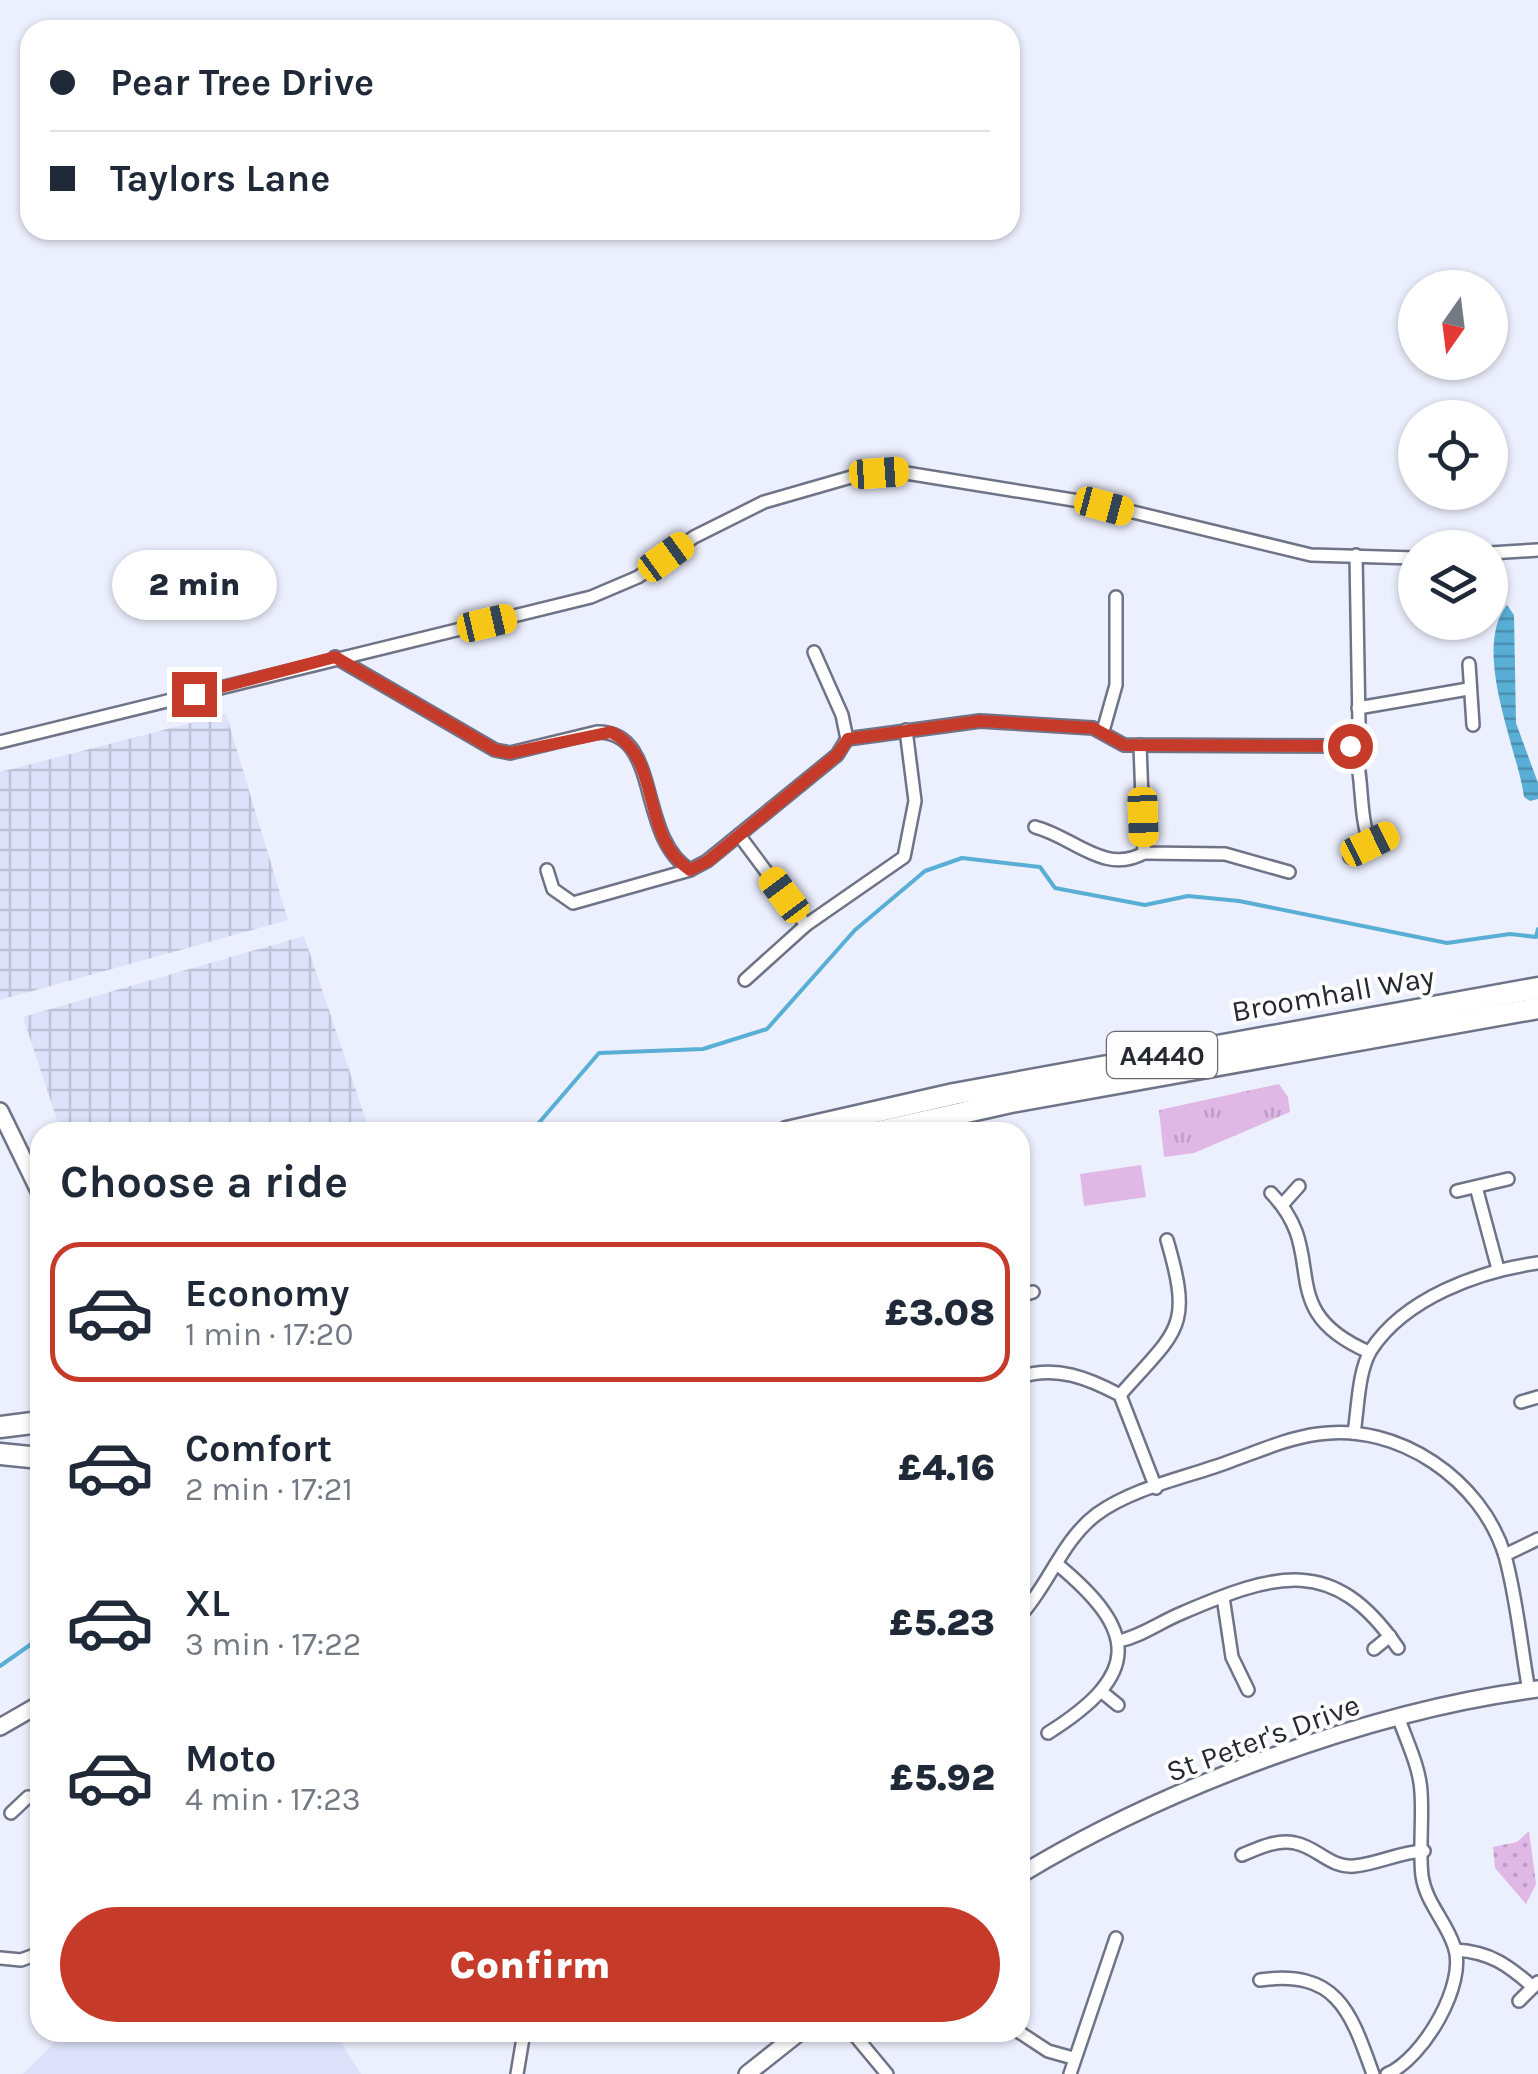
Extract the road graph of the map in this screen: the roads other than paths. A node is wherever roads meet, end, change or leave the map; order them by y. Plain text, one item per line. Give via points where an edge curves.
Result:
1 (1538, 550) edge
2 (1508, 552) edge
3 (1356, 555) junction
4 (1398, 557) edge
5 (1116, 597) dead end
6 (814, 652) dead end
7 (335, 657) junction
8 (1469, 664) dead end
9 (1468, 689) junction
10 (1358, 708) junction
11 (1473, 725) dead end
12 (906, 730) junction
13 (1103, 731) junction
14 (848, 739) junction
15 (0, 742) edge
16 (1353, 743) junction
17 (1140, 745) junction
18 (1035, 828) dead end
19 (739, 835) junction
20 (1388, 836) dead end
21 (1370, 844) junction
22 (1144, 853) junction
23 (1350, 857) dead end
24 (548, 870) dead end
25 (690, 870) junction
26 (1289, 872) dead end
27 (806, 925) junction
28 (745, 980) dead end
29 (1538, 988) edge
30 (1538, 1008) edge
31 (0, 1110) edge
32 (831, 1122) edge
33 (922, 1122) edge
34 (30, 1172) edge
35 (1508, 1179) dead end
36 (1299, 1186) dead end
37 (1476, 1187) junction
38 (1457, 1190) dead end
39 (1271, 1193) dead end
40 (1282, 1204) junction
41 (1167, 1240) dead end
42 (1538, 1264) edge
43 (1498, 1270) junction
44 (1369, 1352) junction
45 (1030, 1376) edge
46 (1120, 1395) junction
47 (1538, 1397) edge
48 (1521, 1402) dead end
49 (30, 1423) edge
50 (0, 1427) edge
51 (1354, 1433) junction
52 (0, 1454) edge
53 (30, 1457) edge
54 (1156, 1488) junction
55 (1538, 1539) edge
56 (1505, 1556) junction
57 (1056, 1564) junction
58 (1223, 1597) junction
59 (1030, 1602) edge
60 (1390, 1636) junction
61 (1118, 1641) junction
62 (1398, 1648) dead end
63 (1374, 1649) dead end
64 (1248, 1690) dead end
65 (1533, 1690) edge
66 (1102, 1692) junction
67 (1118, 1705) dead end
68 (30, 1710) edge
69 (1399, 1719) junction
70 (0, 1726) edge
71 (1048, 1733) dead end
72 (30, 1798) edge
73 (11, 1813) dead end
74 (1424, 1851) junction
75 (1242, 1855) dead end
76 (1030, 1870) edge
77 (1116, 1938) dead end
78 (1456, 1950) junction
79 (30, 1957) edge
80 (0, 1958) edge
81 (1260, 1980) dead end
82 (1535, 1985) edge
83 (1519, 2002) dead end
84 (1030, 2039) edge
85 (522, 2042) edge
86 (787, 2042) edge
87 (860, 2042) edge
88 (1072, 2058) junction
89 (517, 2074) edge
90 (747, 2074) edge
91 (886, 2074) edge
92 (1070, 2074) edge
93 (1372, 2074) edge
94 (1387, 2074) edge

1 - 2 street
3 - 4 street
3 - 7 street via 1263,547 1104,506 920,473 858,475 726,518 638,577 591,597
3 - 10 street
5 - 13 street via 1116,685
6 - 14 street
7 - 15 street
7 - 25 street via 495,750 510,753 597,732 626,739 637,752 660,838
8 - 9 street
9 - 10 street
9 - 11 street
10 - 16 street
12 - 13 street via 980,721
12 - 14 street
12 - 27 street via 915,801 904,857
13 - 17 street via 1124,745
14 - 19 street
16 - 17 street
16 - 21 street
17 - 22 street
18 - 22 street via 1100,859 1116,862
19 - 25 street
19 - 27 street
20 - 21 street
21 - 23 street
22 - 26 street via 1225,854
24 - 25 street via 554,889 573,903
27 - 28 street
29 - 32 highway, Broomhall Way / A4440
30 - 33 highway, Broomhall Way / A4440
31 - 34 street
35 - 37 street
36 - 40 street
37 - 38 street
37 - 43 street
39 - 40 street
40 - 44 street via 1298,1230 1324,1328
41 - 46 street via 1182,1312
42 - 43 street
43 - 44 street via 1419,1306
44 - 51 street
45 - 46 street via 1055,1372 1088,1378
46 - 54 street
47 - 48 street
49 - 50 highway
51 - 54 street via 1282,1443
51 - 56 street via 1416,1452 1445,1470 1470,1491
52 - 53 highway
54 - 57 street via 1097,1514
55 - 56 street
56 - 65 street
57 - 59 street
57 - 61 street via 1110,1614
58 - 60 street via 1273,1580 1308,1580 1345,1592 1373,1611
58 - 61 street
58 - 64 street via 1232,1656
60 - 62 street
60 - 63 street
61 - 66 street
65 - 69 street, St Peter's Drive
66 - 67 street
66 - 71 street
68 - 70 street
69 - 74 street via 1420,1782
69 - 76 street, St Peter's Drive via 1221,1777
72 - 73 street
74 - 75 street via 1396,1852 1356,1866 1335,1864 1298,1843 1275,1842
74 - 78 street via 1428,1898
77 - 88 street
78 - 82 street via 1482,1952
78 - 94 street via 1449,1994 1432,2034
79 - 80 street
81 - 93 street via 1300,1981 1335,1996 1352,2015
82 - 83 street
84 - 88 street
85 - 89 street
86 - 90 street
87 - 91 street
88 - 92 street

